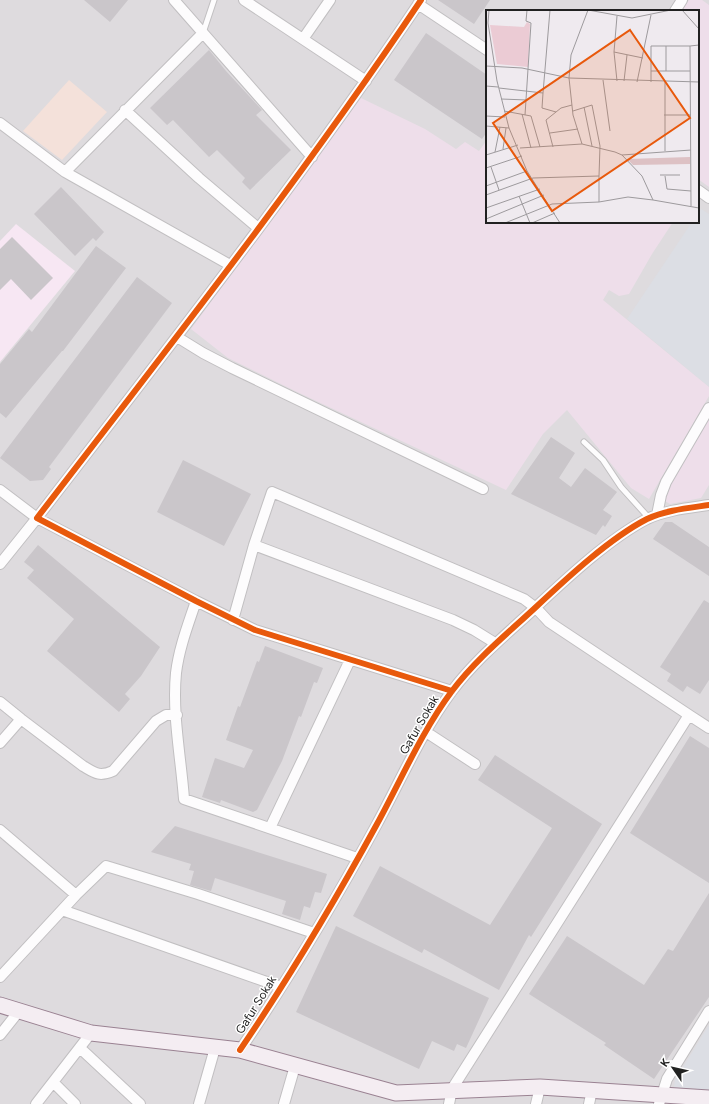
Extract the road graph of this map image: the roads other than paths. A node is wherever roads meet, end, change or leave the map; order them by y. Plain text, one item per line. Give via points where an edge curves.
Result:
1 (174, 0) edge
2 (214, 0) edge
3 (244, 0) edge
4 (330, 0) edge
5 (682, 0) edge
6 (419, 2) edge
7 (676, 10) edge
8 (203, 33) junction
9 (303, 39) junction
10 (486, 49) edge
11 (366, 81) junction
12 (125, 110) junction
13 (0, 122) edge
14 (312, 157) junction
15 (65, 172) junction
16 (699, 191) edge
17 (709, 198) edge
18 (258, 228) junction
19 (230, 265) junction
20 (177, 337) junction
21 (709, 408) edge
22 (584, 442) dead end
23 (483, 489) dead end
24 (0, 490) edge
25 (709, 505) edge
26 (653, 517) junction
27 (37, 518) junction
28 (254, 545) junction
29 (0, 564) edge
30 (196, 602) junction
31 (536, 608) junction
32 (233, 620) junction
33 (496, 643) junction
34 (350, 660) junction
35 (452, 691) junction
36 (0, 702) edge
37 (176, 715) junction
38 (689, 715) junction
39 (21, 719) junction
40 (709, 728) edge
41 (426, 732) junction
42 (0, 743) edge
43 (475, 764) dead end
44 (270, 828) junction
45 (1, 832) edge
46 (357, 858) junction
47 (76, 895) junction
48 (62, 910) junction
49 (314, 933) junction
50 (0, 976) edge
51 (281, 986) junction
52 (0, 1005) edge
53 (18, 1011) junction
54 (709, 1011) edge
55 (91, 1033) junction
56 (0, 1035) edge
57 (80, 1048) junction
58 (215, 1048) junction
59 (240, 1050) junction
60 (295, 1066) junction
61 (53, 1082) junction
62 (540, 1087) junction
63 (452, 1089) junction
64 (590, 1097) edge
65 (395, 1098) edge
66 (709, 1098) edge
67 (660, 1100) edge
68 (36, 1104) edge
69 (75, 1104) edge
70 (140, 1104) edge
71 (199, 1104) edge
72 (284, 1104) edge
73 (449, 1104) edge
74 (536, 1104) edge

1 - 8 street
2 - 8 lane
3 - 9 street
4 - 9 street
5 - 7 street
6 - 10 street
6 - 11 street
8 - 12 street
8 - 14 street
9 - 11 street
11 - 14 street
12 - 15 street
12 - 18 street
13 - 15 street
14 - 18 street
15 - 19 street
16 - 17 street
18 - 19 street
19 - 20 street
20 - 23 street via 232,368
20 - 27 street
21 - 26 street via 666,482
22 - 26 lane via 603,460 621,487
24 - 27 street
25 - 26 street, Gafur Sokak
26 - 31 street, Gafur Sokak via 616,540
27 - 29 street
27 - 30 street
28 - 31 street via 272,492 509,592
28 - 32 street
28 - 33 street via 453,620
30 - 32 street
30 - 37 street via 176,672
31 - 33 street, Gafur Sokak
31 - 38 street via 549,622
32 - 34 street via 255,630
33 - 35 street, Gafur Sokak
34 - 35 street
34 - 44 street
35 - 41 street, Gafur Sokak
36 - 39 street
37 - 39 street via 166,715 156,721 113,771 103,775 94,773
37 - 44 street via 184,799
38 - 40 street
38 - 63 street
39 - 42 street
41 - 43 street
41 - 46 street, Gafur Sokak
44 - 46 street
45 - 47 street
46 - 49 street, Gafur Sokak
47 - 48 street
47 - 49 street via 106,866
48 - 50 street
48 - 51 street
49 - 51 street, Gafur Sokak
51 - 59 street, Gafur Sokak
52 - 53 street
53 - 55 street
53 - 56 street
54 - 67 street via 667,1079
55 - 57 street
55 - 58 street
57 - 61 street
57 - 70 street
58 - 59 street
58 - 71 street
59 - 60 street
60 - 65 street
60 - 72 street
61 - 68 street
61 - 69 street
62 - 63 street
62 - 64 street
62 - 74 street
63 - 65 street
63 - 73 street
64 - 67 street
66 - 67 street

